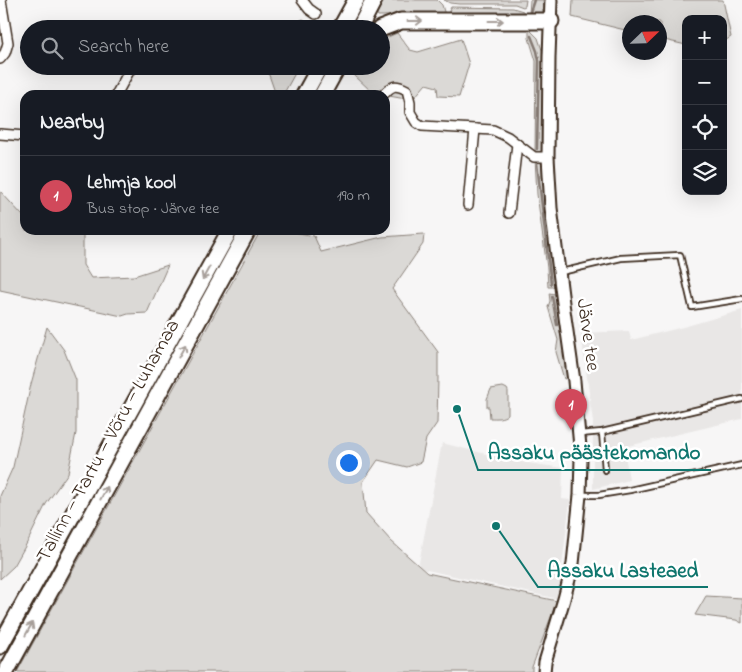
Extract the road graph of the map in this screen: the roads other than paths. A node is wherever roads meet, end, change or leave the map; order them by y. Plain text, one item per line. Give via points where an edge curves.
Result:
1 (1, 0) edge
2 (302, 0) edge
3 (356, 0) edge
4 (374, 0) edge
5 (551, 0) edge
6 (316, 14) dead end
7 (345, 20) edge
8 (363, 20) edge
9 (551, 21) junction
10 (390, 25) edge
11 (0, 59) edge
12 (127, 75) edge
13 (315, 75) edge
14 (333, 75) edge
15 (336, 75) edge
16 (119, 90) edge
17 (307, 90) edge
18 (325, 90) edge
19 (325, 90) edge
20 (388, 90) edge
21 (474, 129) junction
22 (0, 134) edge
23 (20, 136) edge
24 (517, 144) junction
25 (548, 157) junction
26 (468, 205) dead end
27 (509, 213) dead end
28 (227, 235) edge
29 (245, 235) edge
30 (559, 273) junction
31 (742, 299) edge
32 (742, 399) edge
33 (602, 432) junction
34 (580, 434) junction
35 (742, 466) edge
36 (605, 470) dead end
37 (580, 494) junction
38 (0, 646) edge
39 (6, 672) edge
40 (544, 672) edge

1 - 11 street via 8,44
2 - 6 street
3 - 7 highway
4 - 8 highway
5 - 9 street, Järve tee
10 -> 9 highway via 401,21
9 - 25 street, Järve tee
12 - 16 street
13 - 17 highway
14 - 18 highway
15 - 19 highway
20 - 21 street via 398,86 407,90 410,112 422,126
21 - 24 street via 493,130
21 - 26 street
22 - 23 street
24 - 25 street via 534,157
24 - 27 street
25 - 30 street, Järve tee
28 -> 38 highway, Tallinn — Tartu — Võru — Luhamaa
39 -> 29 highway, Tallinn — Tartu — Võru — Luhamaa
30 - 31 lane via 621,258 680,256 692,308
30 - 34 street, Järve tee
32 - 33 lane
33 - 34 lane
33 - 36 lane
34 - 37 street, Järve tee
35 - 37 lane via 630,490 599,495
37 - 40 street, Järve tee via 573,564

